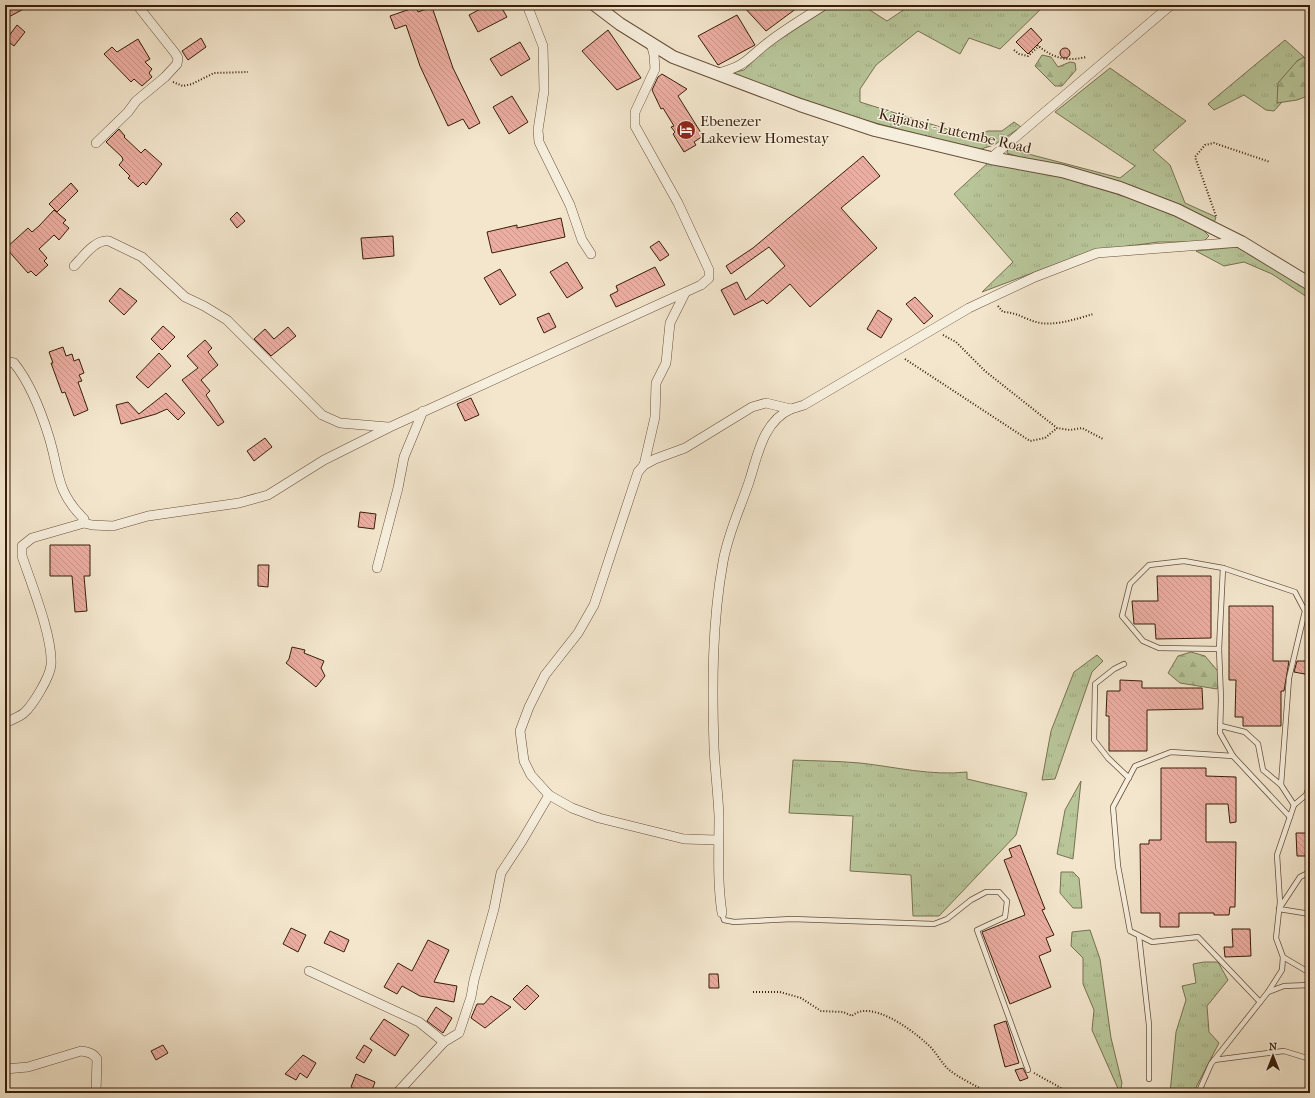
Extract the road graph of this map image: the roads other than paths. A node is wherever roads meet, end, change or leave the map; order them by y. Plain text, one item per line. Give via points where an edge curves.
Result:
1 (137, 5) edge
2 (527, 5) edge
3 (595, 5) edge
4 (824, 5) edge
5 (1170, 5) edge
6 (651, 44) junction
7 (718, 73) junction
8 (96, 143) dead end
9 (991, 158) junction
10 (1241, 242) junction
11 (591, 254) dead end
12 (74, 266) dead end
13 (1310, 284) edge
14 (685, 292) junction
15 (5, 361) edge
16 (791, 409) junction
17 (423, 411) junction
18 (390, 427) junction
19 (644, 465) junction
20 (84, 523) junction
21 (377, 568) dead end
22 (1222, 568) junction
23 (1219, 649) junction
24 (1124, 664) dead end
25 (5, 723) edge
26 (1221, 726) junction
27 (1233, 756) junction
28 (1129, 778) junction
29 (1281, 785) junction
30 (1310, 785) edge
31 (549, 795) junction
32 (1308, 795) edge
33 (1294, 805) junction
34 (1290, 817) junction
35 (717, 840) junction
36 (1310, 872) edge
37 (1279, 909) junction
38 (722, 913) joint
39 (1310, 914) edge
40 (1139, 936) junction
41 (1283, 957) junction
42 (309, 971) dead end
43 (1310, 973) edge
44 (1310, 985) edge
45 (1268, 992) junction
46 (1260, 1002) junction
47 (444, 1042) junction
48 (1310, 1059) edge
49 (1214, 1060) junction
50 (5, 1069) edge
51 (1028, 1070) road end
52 (1149, 1079) dead end
53 (96, 1093) edge
54 (397, 1093) edge
55 (1201, 1093) edge

1 - 8 street via 178,58 177,64 136,101
2 - 11 street via 543,46 544,91 538,142 570,206 582,240
3 - 6 street, Kajjansi - Lutembe Road
4 - 7 street via 770,41 745,64
5 - 9 street
6 - 7 street, Kajjansi - Lutembe Road via 673,57
6 - 14 street via 655,69 636,112 635,126 678,203 709,270 705,282
7 - 9 street, Kajjansi - Lutembe Road via 800,105 875,130
9 - 10 street, Kajjansi - Lutembe Road via 1062,171 1120,188 1177,210
10 - 13 street, Kajjansi - Lutembe Road
10 - 16 street via 1097,253 990,298 931,329 804,405
12 - 18 street via 97,242 104,240 142,256 185,297 227,320 322,414 340,423
14 - 17 street
14 - 19 street via 670,323 666,364 656,383 655,417
15 - 20 street via 14,363 32,392 49,437 62,491 84,519
16 - 19 street via 766,403 752,407 685,448
16 - 35 street via 782,413 760,444 722,563 716,629 714,699 719,817
17 - 18 street
17 - 21 street via 404,457
18 - 20 street via 324,460 262,497 239,503 148,516 113,526 92,526
19 - 31 street via 633,484 594,605 578,633 545,675 520,731 524,761 531,775
20 - 25 street via 32,538 22,546 22,556 40,609 51,667 42,687 24,712
22 - 23 lane
22 - 23 lane via 1184,561 1149,565 1130,584 1122,616 1143,641 1159,648
22 - 29 lane via 1295,592 1305,611 1289,678
23 - 26 lane
24 - 28 lane via 1095,684 1094,740
26 - 27 lane via 1220,733
26 - 29 lane via 1245,732 1258,744 1263,770
27 - 28 lane via 1171,752 1135,766
27 - 34 lane
28 - 40 lane via 1113,807 1118,866 1130,932
29 - 33 lane
30 - 32 lane
31 - 35 street via 572,808 599,818 684,839
31 - 47 street via 501,873 468,1012 459,1033
32 - 33 lane
33 - 34 lane
34 - 37 lane via 1277,855
35 - 38 street
36 - 37 lane via 1300,877
37 - 39 lane
37 - 41 lane via 1276,938
38 - 51 lane via 724,920 734,922 792,919 934,924 947,919 986,892 999,892 1007,901 1005,917 978,930
40 - 46 lane via 1152,942 1198,937
40 - 52 lane via 1149,1025
41 - 43 lane
41 - 45 lane via 1282,970
42 - 47 street via 418,1022
44 - 45 lane via 1284,986
45 - 46 lane
46 - 49 lane
47 - 54 street
48 - 49 lane via 1284,1051
49 - 55 lane via 1200,1089
50 - 53 street via 28,1067 81,1051 90,1052 97,1059

